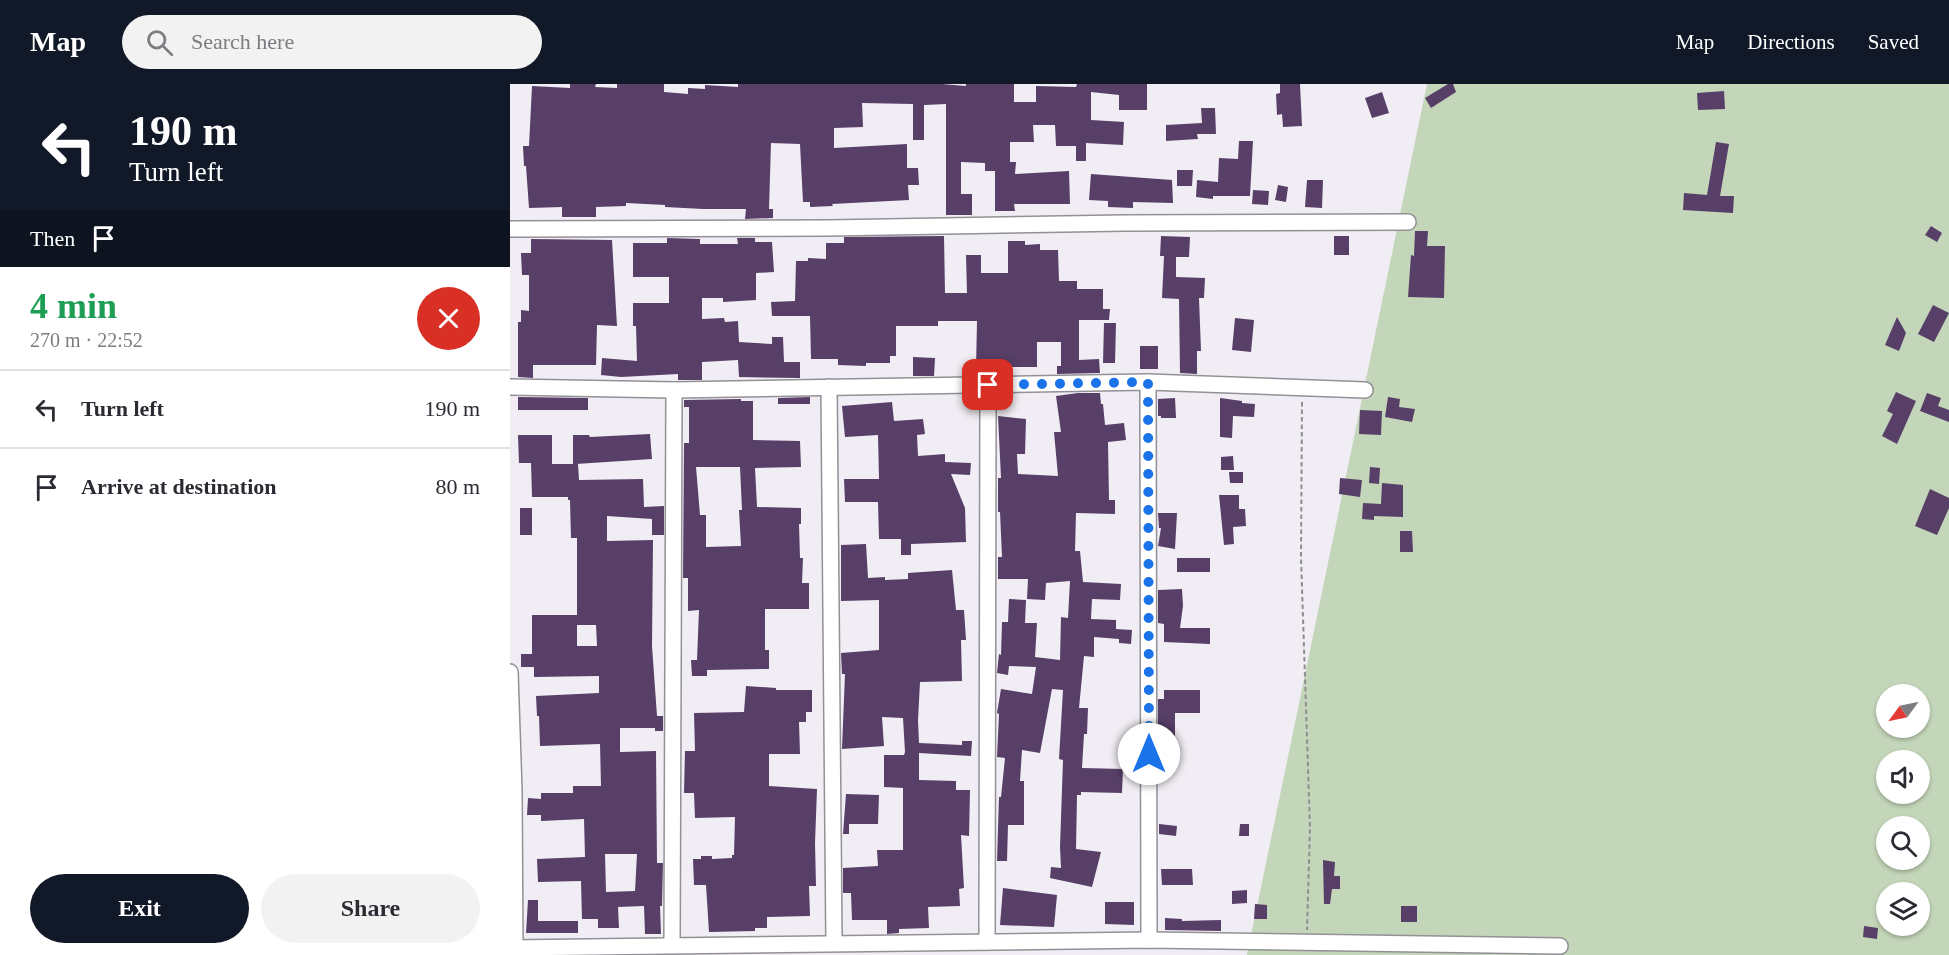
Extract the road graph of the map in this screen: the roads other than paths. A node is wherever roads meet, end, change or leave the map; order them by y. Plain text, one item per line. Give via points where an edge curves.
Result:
1 (1408, 222) dead end
2 (510, 229) edge
3 (1148, 382) junction
4 (988, 385) junction
5 (510, 387) edge
6 (829, 387) junction
7 (674, 390) junction
8 (1365, 390) dead end
9 (510, 672) edge
10 (512, 791) edge
11 (1149, 940) junction
12 (987, 942) junction
13 (834, 943) junction
14 (672, 945) junction
15 (1560, 946) dead end
16 (513, 950) edge

1 - 2 street
3 - 4 street
3 - 8 street
3 - 11 street
4 - 6 street
4 - 12 street
5 - 7 street
6 - 7 street
6 - 13 street
7 - 14 street
9 - 10 street
10 - 16 street
11 - 12 street
11 - 15 street
12 - 13 street
13 - 14 street
14 - 16 street

